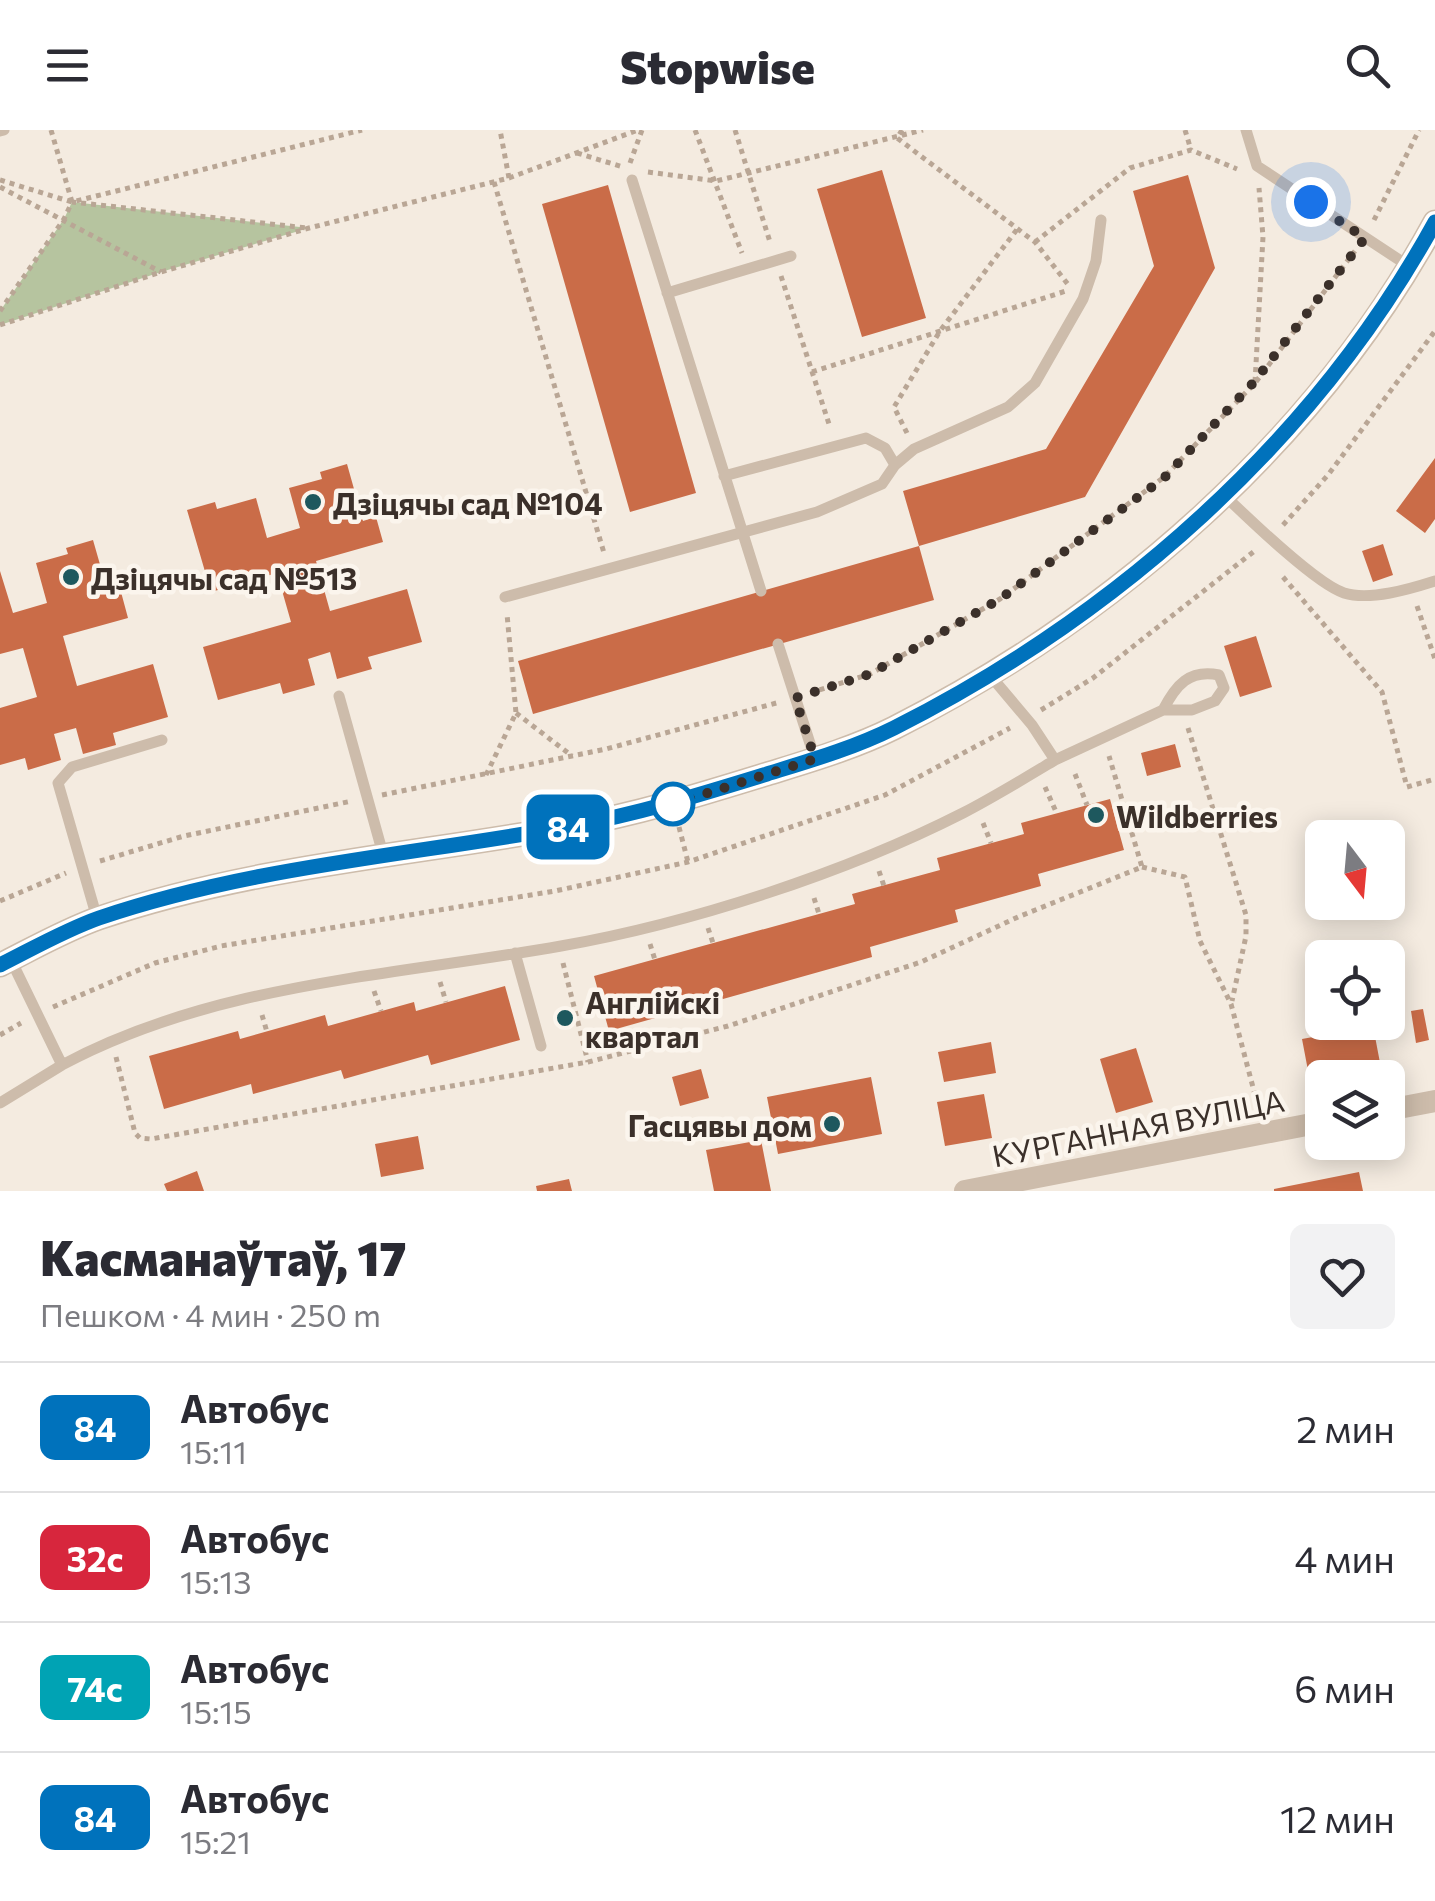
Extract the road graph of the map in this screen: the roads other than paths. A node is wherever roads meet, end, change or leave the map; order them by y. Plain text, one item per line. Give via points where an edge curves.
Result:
1 (1246, 130) edge
2 (630, 174) road end
3 (1101, 220) dead end
4 (1435, 222) edge
5 (792, 256) dead end
6 (1410, 268) junction
7 (667, 293) junction
8 (895, 466) junction
9 (724, 476) junction
10 (1224, 495) junction
11 (742, 531) junction
12 (1435, 582) edge
13 (760, 592) dead end
14 (505, 596) road end
15 (778, 644) dead end
16 (989, 674) junction
17 (338, 696) dead end
18 (1163, 710) junction
19 (162, 740) dead end
20 (815, 759) junction
21 (1056, 760) junction
22 (383, 854) junction
23 (97, 919) junction
24 (516, 953) junction
25 (5, 962) edge
26 (541, 1046) dead end
27 (62, 1065) junction
28 (1435, 1101) edge
29 (0, 1103) edge
30 (1405, 1107) edge
31 (1305, 1125) edge
32 (965, 1191) edge

1 - 6 lane via 1258,172
2 - 7 lane
3 - 8 lane via 1083,299 1035,383 1008,407 914,449
4 - 6 street
5 - 7 lane
6 - 10 street via 1329,382
7 - 9 lane
8 - 9 lane via 884,448 866,438
8 - 11 lane via 882,484 817,512
9 - 11 lane
10 - 12 lane via 1346,594 1393,594
10 - 16 street via 1150,562
11 - 13 lane
11 - 14 lane
15 - 20 lane
16 - 20 street via 890,730
16 - 21 lane
17 - 22 lane
18 - 18 lane via 1215,702 1224,688 1220,675 1194,674 1175,687
18 - 21 lane
19 - 23 lane via 72,768 58,783
20 - 22 street via 673,804
21 - 24 lane via 962,813 852,861 615,935
22 - 23 street via 266,875
23 - 25 street
24 - 26 lane
24 - 27 lane via 250,996 111,1039
25 - 27 lane
27 - 29 lane
28 - 30 street
31 - 32 street, КУРГАННАЯ ВУЛІЦА

